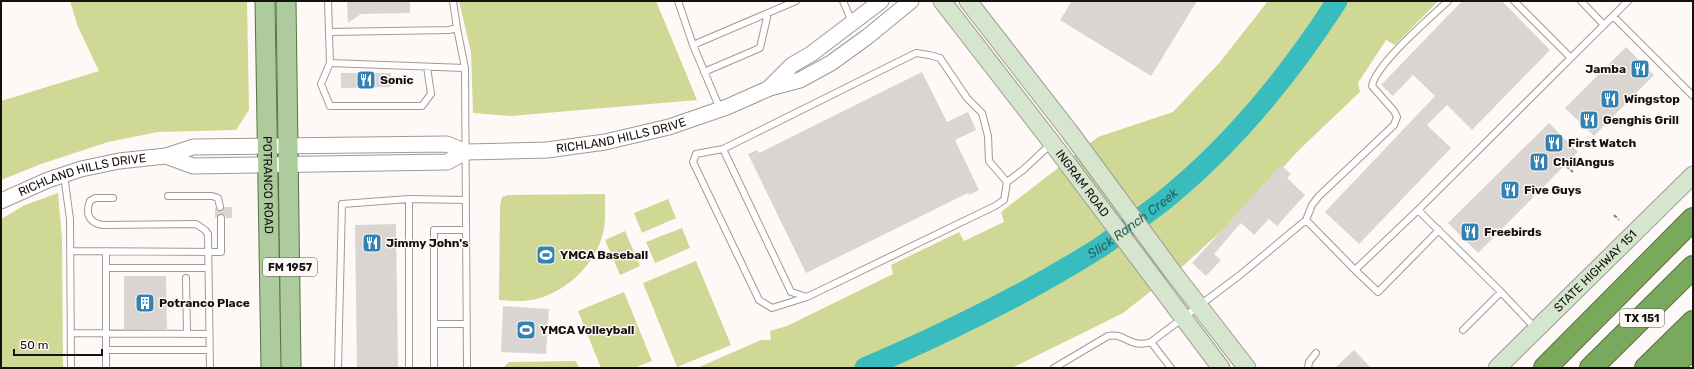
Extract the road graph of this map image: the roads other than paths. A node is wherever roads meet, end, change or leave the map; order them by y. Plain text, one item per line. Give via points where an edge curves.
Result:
1 (266, 1) edge
2 (286, 1) edge
3 (328, 1) edge
4 (453, 1) edge
5 (678, 1) edge
6 (796, 1) edge
7 (844, 1) edge
8 (881, 1) edge
9 (911, 1) edge
10 (942, 1) edge
11 (968, 1) edge
12 (1448, 1) edge
13 (1514, 1) edge
14 (1581, 1) edge
15 (1628, 1) edge
16 (768, 13) junction
17 (1613, 16) junction
18 (852, 24) junction
19 (1604, 25) junction
20 (457, 28) junction
21 (329, 32) junction
22 (693, 45) junction
23 (1571, 58) junction
24 (330, 63) junction
25 (427, 67) junction
26 (465, 68) junction
27 (704, 72) junction
28 (770, 88) junction
29 (1693, 96) edge
30 (720, 109) junction
31 (1069, 131) junction
32 (1052, 143) junction
33 (267, 145) junction
34 (288, 146) junction
35 (723, 149) junction
36 (466, 152) junction
37 (166, 156) junction
38 (288, 165) junction
39 (268, 166) junction
40 (64, 175) junction
41 (1693, 175) edge
42 (1007, 182) junction
43 (168, 196) dead end
44 (113, 198) dead end
45 (409, 199) junction
46 (466, 200) junction
47 (1, 201) edge
48 (220, 207) dead end
49 (1418, 210) junction
50 (221, 218) dead end
51 (1693, 219) edge
52 (1306, 220) junction
53 (466, 230) junction
54 (1439, 230) junction
55 (71, 251) junction
56 (106, 252) junction
57 (208, 252) junction
58 (1693, 267) edge
59 (107, 268) junction
60 (208, 268) junction
61 (1355, 270) junction
62 (186, 278) dead end
63 (1502, 292) junction
64 (807, 296) junction
65 (1200, 305) junction
66 (1184, 317) junction
67 (1693, 322) edge
68 (434, 324) junction
69 (467, 324) junction
70 (1463, 330) dead end
71 (1536, 330) junction
72 (71, 333) junction
73 (106, 333) junction
74 (187, 333) junction
75 (209, 334) junction
76 (1151, 342) junction
77 (1693, 348) edge
78 (106, 350) junction
79 (209, 350) junction
80 (1316, 353) dead end
81 (71, 368) edge
82 (106, 368) edge
83 (210, 368) edge
84 (271, 368) edge
85 (291, 368) edge
86 (338, 368) edge
87 (408, 368) edge
88 (434, 368) edge
89 (467, 368) edge
90 (1054, 368) edge
91 (1171, 368) edge
92 (1221, 368) edge
93 (1246, 368) edge
94 (1308, 368) edge
95 (1497, 368) edge
96 (1546, 368) edge
97 (1591, 368) edge
98 (1646, 368) edge
99 (1669, 368) edge

1 - 33 main road, POTRANCO ROAD / FM 1957
2 - 34 main road, POTRANCO ROAD / FM 1957
3 - 21 lane
4 - 20 lane
5 - 22 lane
6 - 16 lane
7 - 18 lane
8 - 18 street, RICHLAND HILLS DRIVE
9 - 28 street, RICHLAND HILLS DRIVE via 831,63 800,80
10 - 32 main road, INGRAM ROAD
11 - 31 main road, INGRAM ROAD
12 - 52 lane via 1389,58 1373,79 1372,86 1397,117 1394,125 1319,196
13 - 23 lane
14 - 19 lane
15 - 17 lane
16 - 22 lane
16 - 27 lane via 760,48
17 - 19 lane
17 - 29 lane
18 - 28 street, RICHLAND HILLS DRIVE via 792,65
19 - 23 lane
20 - 21 lane
20 - 26 lane
21 - 24 lane
22 - 27 lane
23 - 49 lane
24 - 25 lane
24 - 25 lane via 321,84 330,106 422,106 431,94
25 - 26 lane
26 - 36 lane
27 - 30 lane
28 - 30 street, RICHLAND HILLS DRIVE
30 - 36 street, RICHLAND HILLS DRIVE via 669,127 604,142 547,150
31 - 32 main road
31 - 65 main road, INGRAM ROAD
32 - 42 lane
32 - 66 main road, INGRAM ROAD
33 - 34 street, RICHLAND HILLS DRIVE
33 - 37 street, RICHLAND HILLS DRIVE via 193,147
33 - 39 main road, POTRANCO ROAD / FM 1957
34 - 36 street, RICHLAND HILLS DRIVE via 446,144
34 - 38 main road, POTRANCO ROAD / FM 1957
35 - 42 lane via 916,54 929,55 940,58 967,98 982,113 988,136 989,162
35 - 64 lane via 791,292
35 - 64 lane via 696,154 693,162 759,300 772,308
36 - 38 street, RICHLAND HILLS DRIVE via 447,162
36 - 46 lane
37 - 39 street, RICHLAND HILLS DRIVE via 193,166
37 - 40 street, RICHLAND HILLS DRIVE via 119,161
38 - 39 street, RICHLAND HILLS DRIVE
38 - 85 main road, POTRANCO ROAD / FM 1957
39 - 84 main road, POTRANCO ROAD / FM 1957
40 - 47 street, RICHLAND HILLS DRIVE
40 - 55 lane
41 - 71 main road, STATE HIGHWAY 151
42 - 64 lane via 1004,200 995,206
43 - 48 lane via 212,196 218,198
44 - 57 lane via 96,198 90,201 89,217 93,222 103,225 196,224 208,234
45 - 46 lane
45 - 86 lane via 342,204
45 - 87 lane
46 - 53 lane
49 - 54 lane
49 - 61 lane
50 - 57 lane via 221,252
51 - 96 highway
52 - 61 lane
52 - 65 lane
53 - 68 lane via 434,230
53 - 69 lane
54 - 61 lane via 1378,292
54 - 63 lane
55 - 56 lane
55 - 72 lane
56 - 57 lane
56 - 59 lane
57 - 60 lane
58 - 97 highway, TX 151
59 - 60 lane
59 - 73 lane
60 - 75 lane
62 - 74 lane
63 - 70 lane
63 - 71 lane
65 - 66 lane
65 - 93 main road, INGRAM ROAD
66 - 76 lane
66 - 92 main road, INGRAM ROAD
67 - 98 highway, TX 151
68 - 69 lane
68 - 88 lane
69 - 89 lane
71 - 95 main road, STATE HIGHWAY 151
72 - 73 lane
72 - 81 lane
73 - 74 lane
73 - 78 lane
74 - 75 lane
75 - 79 lane
76 - 90 lane via 1140,345 1116,335 1108,336
76 - 91 lane
77 - 99 highway
78 - 79 lane
78 - 82 lane
79 - 83 lane
80 - 94 lane

